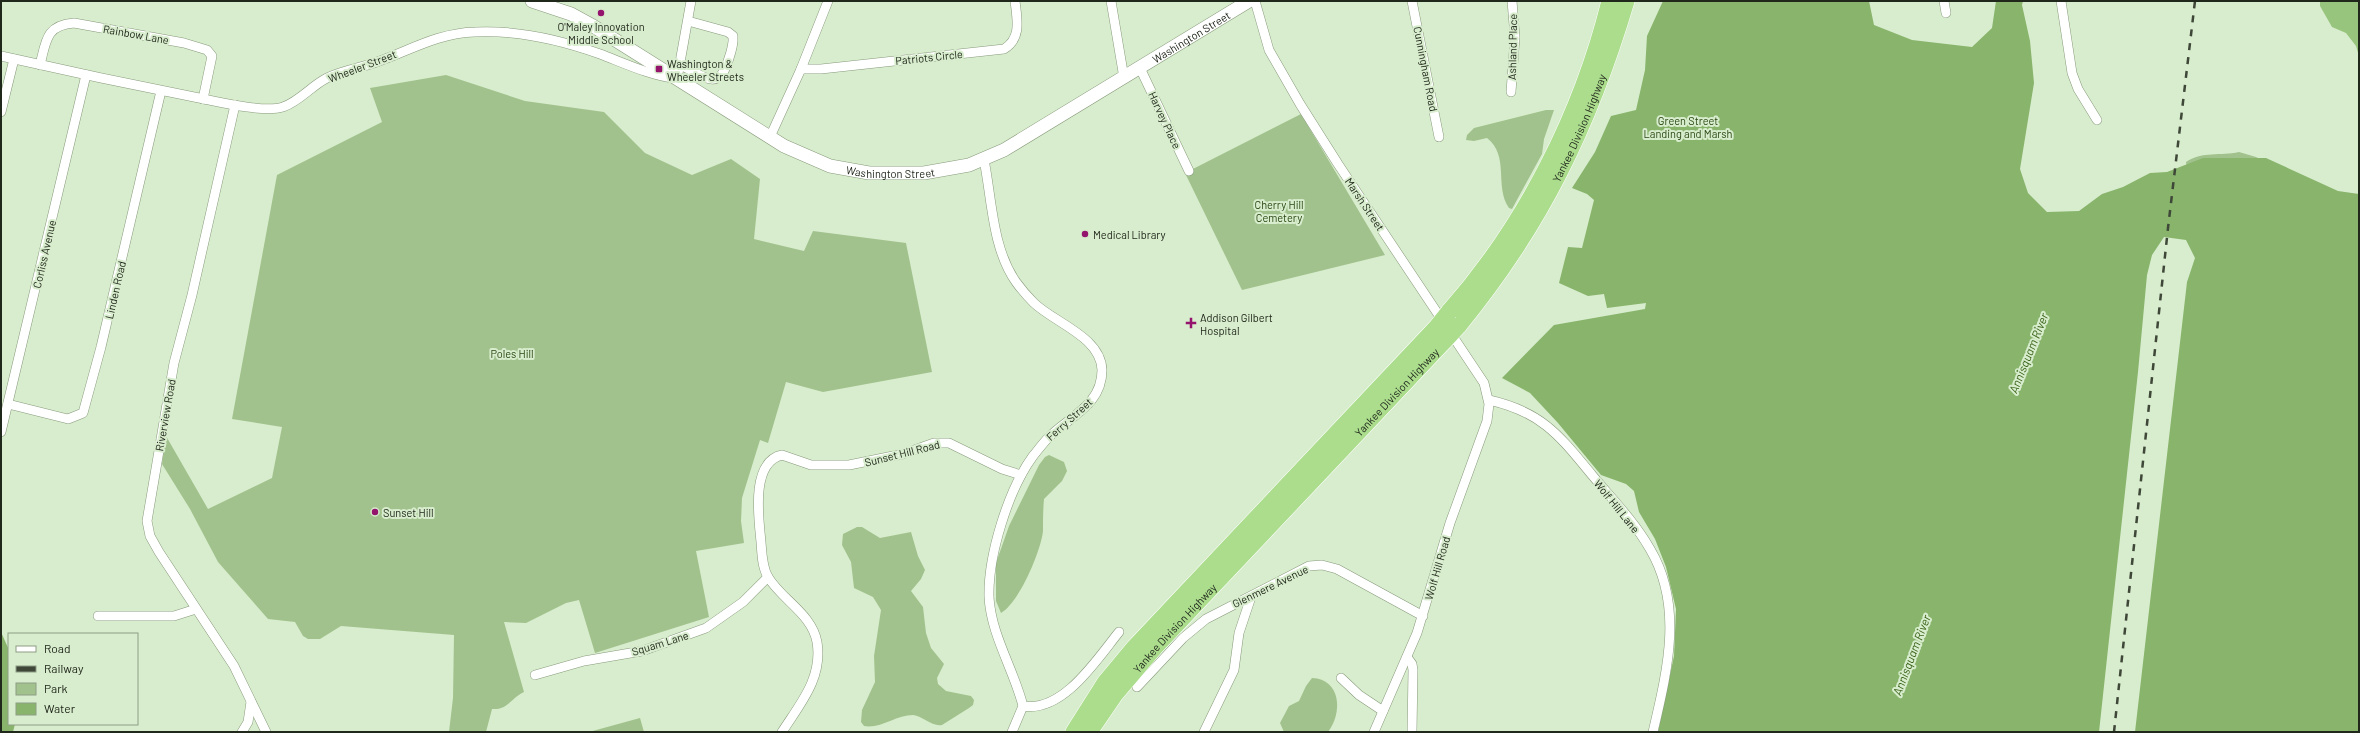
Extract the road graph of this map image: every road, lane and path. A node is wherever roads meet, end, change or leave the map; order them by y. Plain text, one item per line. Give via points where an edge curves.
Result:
1 (532, 1) edge
2 (691, 1) edge
3 (828, 1) edge
4 (1015, 1) edge
5 (1111, 1) edge
6 (1249, 1) edge
7 (1255, 1) edge
8 (1412, 1) edge
9 (1512, 1) edge
10 (1610, 1) edge
11 (1626, 1) edge
12 (1944, 1) edge
13 (2061, 1) edge
14 (1946, 12) dead end
15 (688, 21) junction
16 (1, 56) edge
17 (14, 59) junction
18 (40, 65) junction
19 (680, 65) junction
20 (1140, 68) junction
21 (801, 69) junction
22 (86, 75) junction
23 (1124, 78) junction
24 (677, 79) junction
25 (161, 90) junction
26 (1511, 92) dead end
27 (203, 99) junction
28 (235, 105) junction
29 (1, 112) edge
30 (2097, 120) dead end
31 (770, 137) junction
32 (1439, 137) dead end
33 (984, 160) junction
34 (1189, 171) dead end
35 (1454, 319) junction
36 (1441, 334) junction
37 (1489, 400) junction
38 (8, 404) junction
39 (1, 432) edge
40 (1021, 475) junction
41 (768, 577) junction
42 (1251, 597) junction
43 (196, 609) junction
44 (98, 616) dead end
45 (1423, 616) junction
46 (1119, 632) dead end
47 (1407, 657) junction
48 (535, 675) dead end
49 (1341, 678) dead end
50 (1137, 687) dead end
51 (251, 702) junction
52 (1023, 706) junction
53 (1383, 711) junction
54 (242, 732) edge
55 (266, 732) edge
56 (782, 732) edge
57 (1012, 732) edge
58 (1074, 732) edge
59 (1089, 732) edge
60 (1204, 732) edge
61 (1374, 732) edge
62 (1412, 732) edge
63 (1653, 732) edge

1 - 24 main road, Washington Street via 571,14
2 - 15 street
3 - 21 street
4 - 21 street, Patriots Circle via 1017,33 1014,40 1004,49
5 - 23 street
6 - 20 main road, Washington Street
7 - 37 street, Marsh Street via 1267,44 1285,79 1338,164 1484,383
8 - 32 street, Cunningham Road
9 - 26 street, Ashland Place via 1515,38
10 - 35 highway, Yankee Division Highway via 1585,80 1544,172
11 - 35 highway, Yankee Division Highway via 1594,99 1559,176 1517,247
12 - 14 street
13 - 30 street via 2072,73 2078,90
15 - 19 street
15 - 19 street via 728,32 733,36 732,50 720,79 706,78
16 - 17 street, Wheeler Street
17 - 18 street, Wheeler Street
17 - 29 street
18 - 22 street, Wheeler Street
18 - 27 street, Rainbow Lane via 47,37 53,29 62,24 74,23 184,43 207,50 212,56
19 - 24 street
20 - 23 main road, Washington Street
20 - 34 street, Harvey Place
21 - 31 street
22 - 25 street, Wheeler Street
22 - 38 street, Corliss Avenue
23 - 33 main road, Washington Street
24 - 28 street, Wheeler Street via 654,76 600,54 556,42 498,32 472,32 436,37 373,64 328,78 283,107
24 - 31 main road, Washington Street
25 - 27 street, Wheeler Street
25 - 38 street, Linden Road via 102,347 83,412 68,419
27 - 28 street, Wheeler Street
28 - 43 street, Riverview Road via 174,363 147,512 150,536
31 - 33 main road, Washington Street via 784,146 830,166 869,173 924,173 969,166
33 - 40 street, Ferry Street via 999,244 1010,273 1034,303 1088,343 1101,362 1097,394 1087,407 1049,437
35 - 36 highway, Yankee Division Highway, bridge
36 - 58 highway, Yankee Division Highway via 1135,647 1105,684
36 - 59 highway, Yankee Division Highway via 1154,648 1115,694
37 - 45 street, Wolf Hill Road via 1487,420 1450,523
37 - 63 street, Wolf Hill Lane via 1526,411 1550,428 1628,516 1656,559 1665,587 1671,636 1667,673
38 - 39 street, Corliss Avenue
40 - 41 street, Sunset Hill Road via 1002,469 949,443 934,443 903,454 849,465 811,465 787,456 777,456 763,473 757,513 763,562
40 - 52 street, Ferry Street via 993,554 989,599 1001,645
41 - 48 street, Squam Lane via 743,602 706,628 642,651 584,661
41 - 56 street via 808,621 815,633 818,646 816,674 811,687
42 - 45 street, Glenmere Avenue via 1298,570 1322,565 1354,577
42 - 50 street, Glenmere Avenue via 1218,612 1198,625
42 - 60 street via 1239,633 1234,670
43 - 44 street via 174,616
43 - 51 street, Riverview Road via 234,666
45 - 47 street, Wolf Hill Road
46 - 52 street via 1065,693 1050,704
47 - 53 street, Wolf Hill Road
47 - 62 street via 1413,670
49 - 53 street via 1359,695
51 - 54 street via 248,722
51 - 55 street, Riverview Road
52 - 57 street
53 - 61 street, Wolf Hill Road

